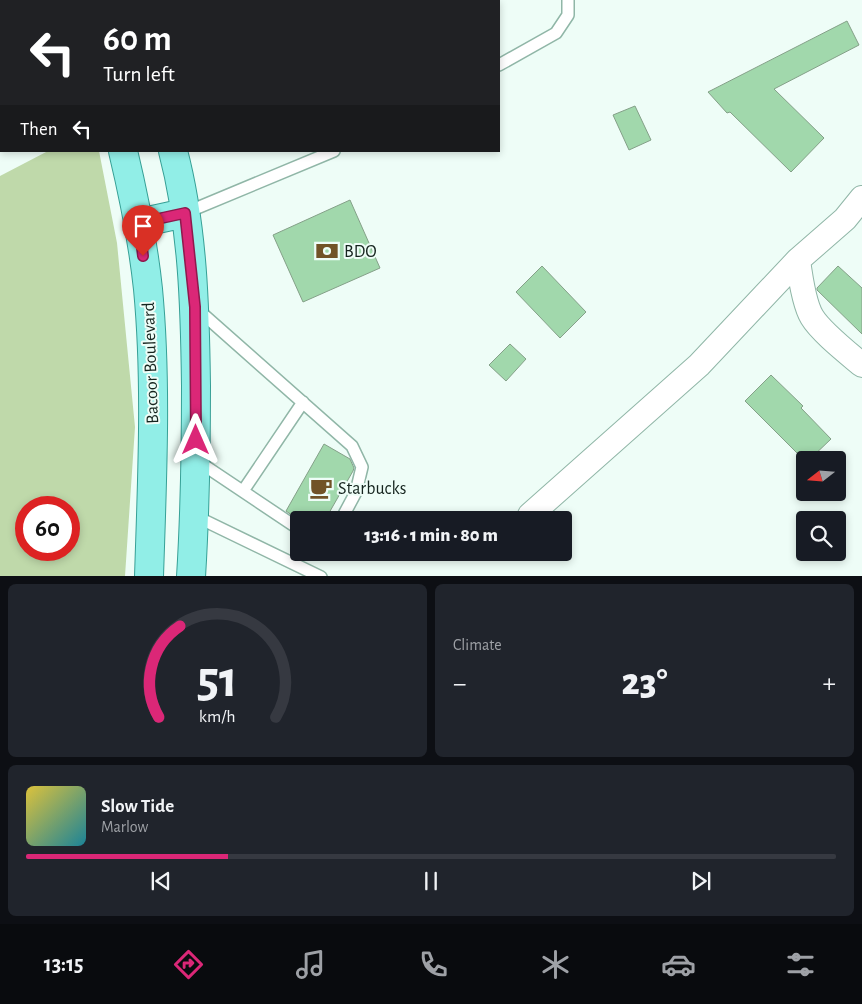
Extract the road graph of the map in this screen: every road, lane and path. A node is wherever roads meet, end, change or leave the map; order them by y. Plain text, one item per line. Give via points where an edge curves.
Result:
1 (568, 0) edge
2 (500, 64) edge
3 (123, 152) edge
4 (173, 152) edge
5 (332, 152) edge
6 (862, 198) edge
7 (185, 213) junction
8 (139, 223) junction
9 (798, 260) junction
10 (195, 307) junction
11 (862, 365) edge
12 (303, 402) junction
13 (196, 460) junction
14 (243, 491) junction
15 (346, 511) edge
16 (535, 511) edge
17 (195, 516) junction
18 (290, 523) edge
19 (149, 576) edge
20 (191, 576) edge
21 (321, 576) edge

1 - 2 lane via 568,15 556,33
3 - 8 main road, Bacoor Boulevard
4 - 7 main road
5 - 7 lane
6 - 9 street via 845,219
7 - 8 main road
7 - 10 main road
8 - 19 main road, Bacoor Boulevard via 148,290 152,364
9 - 11 street via 811,316
9 - 16 street via 699,365
10 - 12 lane
10 - 13 main road
12 - 14 lane
12 - 15 lane via 352,446 362,467 356,492
13 - 14 lane
13 - 17 main road
14 - 18 lane
17 - 20 main road
17 - 21 lane

